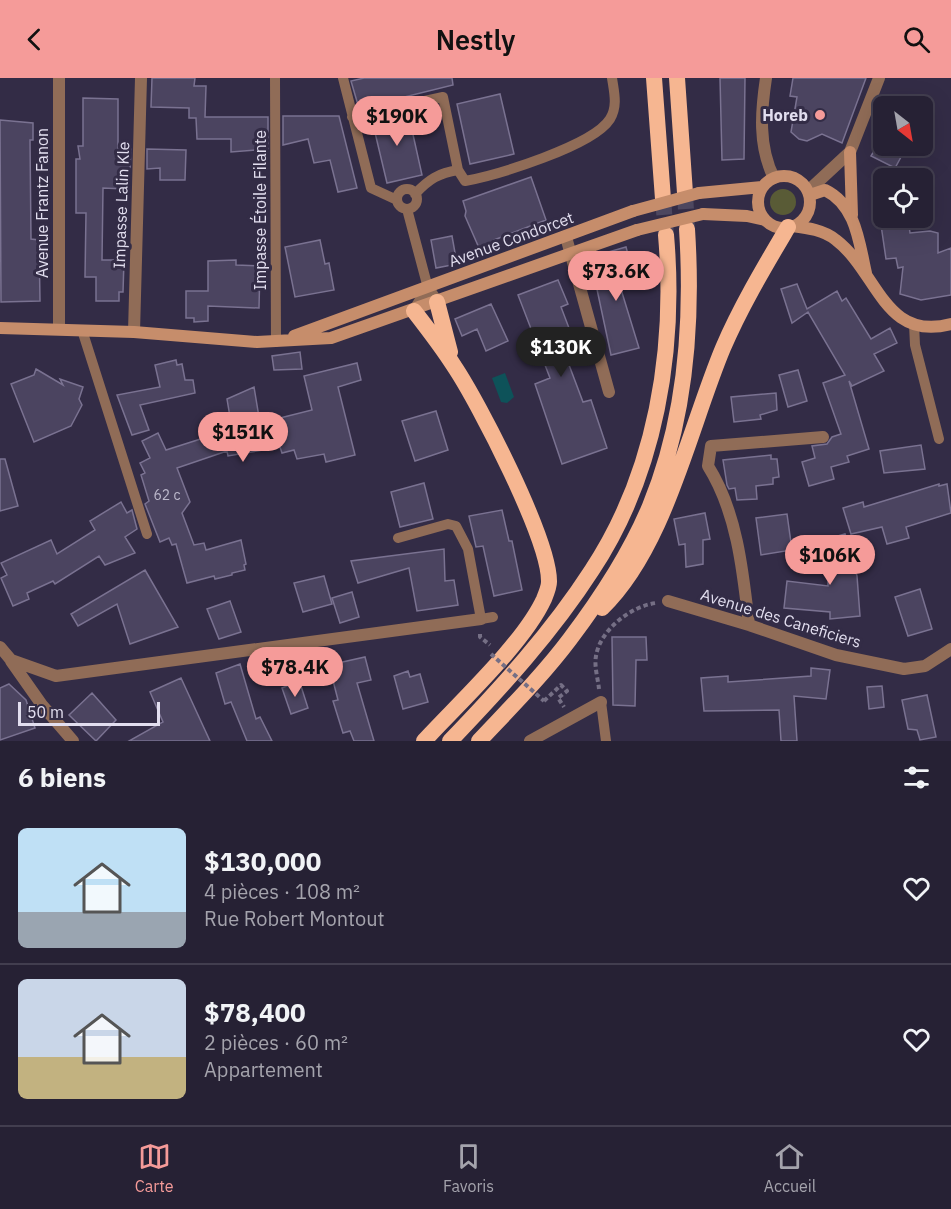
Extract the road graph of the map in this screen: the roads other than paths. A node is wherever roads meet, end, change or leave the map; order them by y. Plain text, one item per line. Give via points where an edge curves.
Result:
1 (59, 78) edge
2 (141, 78) edge
3 (275, 78) edge
4 (343, 78) edge
5 (612, 78) edge
6 (654, 78) edge
7 (677, 78) edge
8 (766, 78) edge
9 (879, 78) edge
10 (352, 117) junction
11 (850, 152) junction
12 (459, 170) junction
13 (774, 178) junction
14 (762, 188) junction
15 (692, 193) junction
16 (809, 193) junction
17 (415, 194) junction
18 (663, 199) tunnel mouth
19 (397, 200) junction
20 (407, 209) junction
21 (852, 215) junction
22 (765, 220) junction
23 (790, 227) junction
24 (687, 229) tunnel mouth
25 (666, 235) tunnel mouth
26 (566, 237) junction
27 (570, 253) junction
28 (867, 274) junction
29 (432, 295) junction
30 (414, 311) junction
31 (914, 324) junction
32 (951, 324) edge
33 (0, 328) edge
34 (59, 329) junction
35 (82, 330) junction
36 (134, 332) junction
37 (276, 342) junction
38 (455, 367) junction
39 (609, 392) dead end
40 (823, 437) dead end
41 (939, 439) dead end
42 (147, 534) dead end
43 (398, 538) dead end
44 (668, 601) road end
45 (487, 618) joint
46 (749, 625) junction
47 (569, 640) junction
48 (0, 647) edge
49 (951, 649) edge
50 (11, 660) junction
51 (601, 702) joint
52 (73, 741) edge
53 (424, 741) edge
54 (450, 741) edge
55 (479, 741) edge
56 (530, 741) edge
57 (606, 741) edge

1 - 34 street, Avenue Frantz Fanon
2 - 36 street, Impasse Lalin Kle
3 - 37 lane, Impasse Étoile Filante
4 - 10 lane
5 - 12 lane via 615,104 609,120 599,130 525,166 465,181
6 - 18 highway
7 - 15 highway
8 - 13 street via 760,115 765,153
9 - 11 street
10 - 12 lane via 443,97
10 - 19 lane via 371,188
11 - 16 street
11 - 21 main road
12 - 17 lane via 428,179
13 - 14 main road
13 - 16 main road via 791,176
14 - 15 main road, Avenue Condorcet
14 - 22 main road via 758,204
15 - 26 main road, Avenue Condorcet, bridge
16 - 21 main road via 825,190 836,195
16 - 23 main road via 805,217
17 - 19 lane via 404,190
17 - 20 lane via 415,205
19 - 20 lane
20 - 29 lane
21 - 28 main road
22 - 23 main road via 778,227
22 - 27 main road, Avenue Condorcet, bridge via 703,214
23 - 28 main road via 816,230 837,240
23 - 47 highway via 752,289 723,348 647,543 627,580
24 - 47 highway via 689,321 684,380 670,441 650,506 625,555
25 - 54 highway via 668,301 662,380 650,443 626,507 593,569 536,647
26 - 27 street
26 - 29 main road, Avenue Condorcet
27 - 29 main road, Avenue Condorcet
27 - 39 street
28 - 31 main road via 887,307
29 - 30 main road, Avenue Condorcet
29 - 37 main road, Avenue Condorcet
29 - 38 highway
30 - 37 main road, Avenue Condorcet via 332,338
30 - 38 highway
31 - 32 main road via 925,328
31 - 41 lane via 915,345
33 - 34 main road, Avenue Condorcet
34 - 35 main road, Avenue Condorcet
35 - 36 main road, Avenue Condorcet
35 - 42 lane
36 - 37 main road, Avenue Condorcet
38 - 53 highway via 542,545 549,582 535,615
40 - 46 street via 711,446 708,466 717,481 742,559
43 - 45 lane via 448,524 456,526 468,549
44 - 46 street, Avenue des Caneficiers
45 - 50 street via 63,675 46,674
46 - 49 street, Avenue des Caneficiers via 836,655 904,669 925,666
47 - 55 highway
48 - 50 street
50 - 52 street
51 - 56 street
51 - 57 lane

